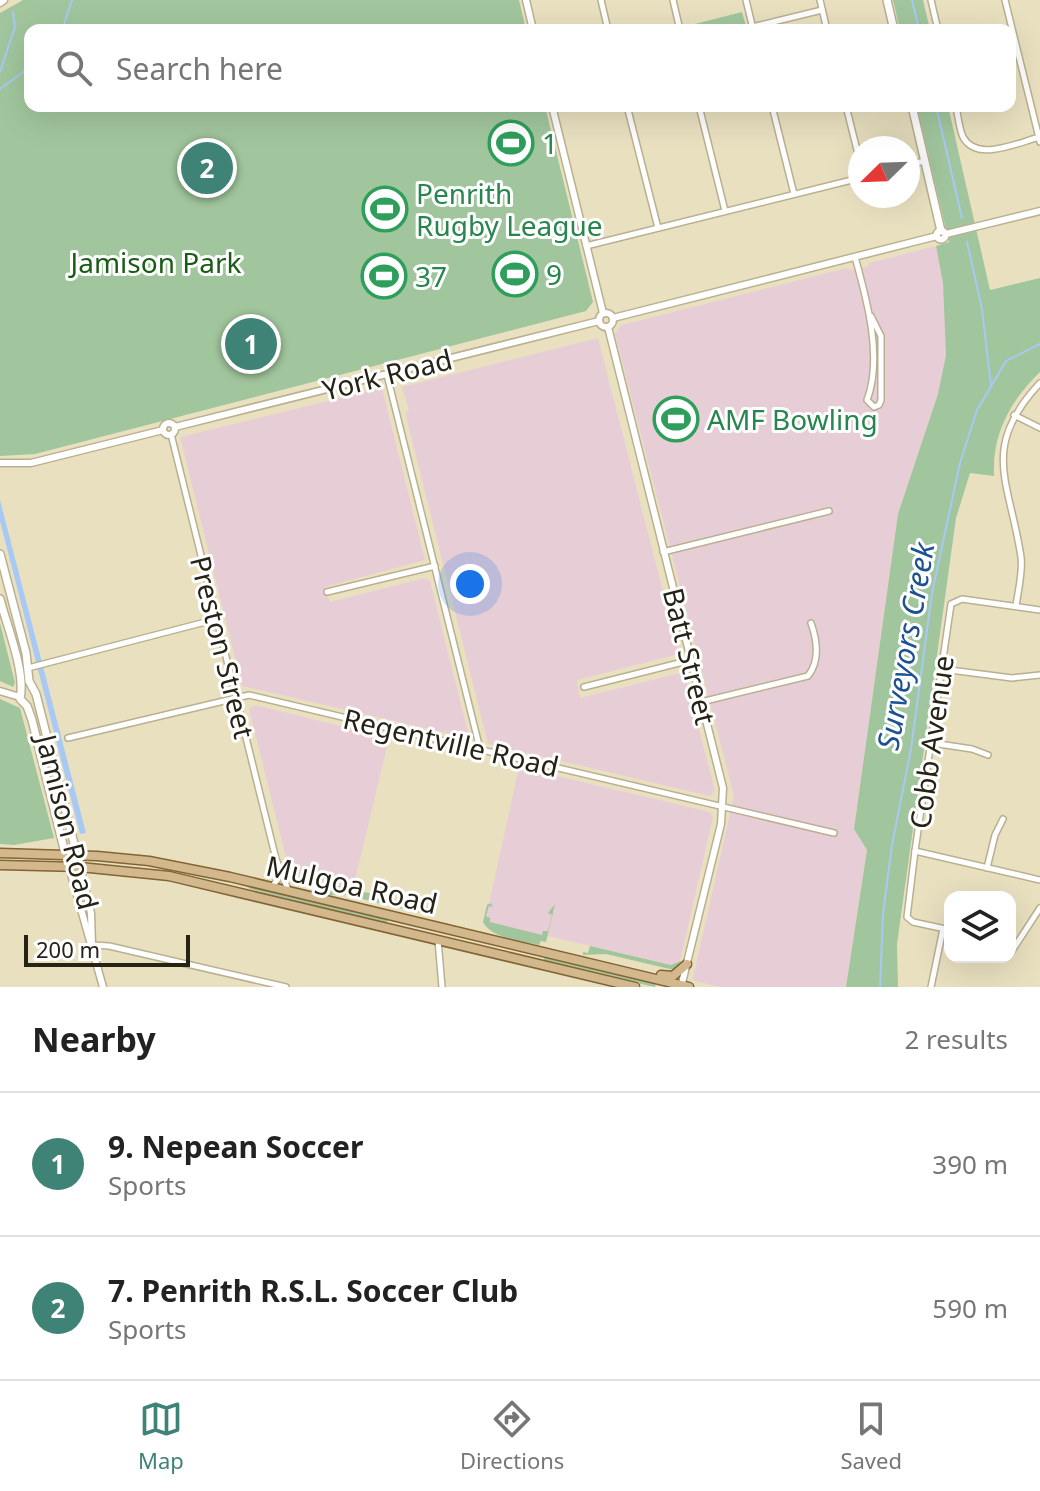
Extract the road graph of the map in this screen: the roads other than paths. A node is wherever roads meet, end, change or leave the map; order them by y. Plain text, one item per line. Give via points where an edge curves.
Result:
1 (526, 0) edge
2 (601, 0) edge
3 (673, 0) edge
4 (746, 0) edge
5 (820, 0) edge
6 (887, 0) edge
7 (931, 0) edge
8 (1005, 0) edge
9 (822, 10) junction
10 (532, 24) edge
11 (606, 24) edge
12 (679, 24) edge
13 (752, 24) edge
14 (768, 24) edge
15 (826, 24) edge
16 (893, 24) edge
17 (937, 24) edge
18 (1011, 24) edge
19 (1016, 44) edge
20 (553, 112) edge
21 (629, 112) edge
22 (700, 112) edge
23 (774, 112) edge
24 (848, 112) edge
25 (913, 112) edge
26 (957, 112) edge
27 (854, 136) edge
28 (1040, 139) edge
29 (924, 161) junction
30 (920, 162) edge
31 (848, 181) edge
32 (794, 194) junction
33 (725, 211) junction
34 (1040, 211) edge
35 (658, 228) junction
36 (941, 234) junction
37 (586, 246) junction
38 (855, 257) junction
39 (603, 313) junction
40 (871, 316) junction
41 (613, 318) junction
42 (599, 321) junction
43 (608, 327) junction
44 (387, 375) junction
45 (1040, 383) edge
46 (1014, 415) junction
47 (1040, 428) edge
48 (163, 430) junction
49 (173, 431) junction
50 (0, 463) edge
51 (829, 511) dead end
52 (663, 552) junction
53 (0, 554) edge
54 (435, 566) junction
55 (327, 592) dead end
56 (0, 599) edge
57 (1016, 606) junction
58 (1040, 610) edge
59 (217, 619) junction
60 (811, 623) dead end
61 (691, 660) junction
62 (28, 668) junction
63 (942, 669) junction
64 (1040, 675) edge
65 (584, 687) dead end
66 (33, 690) junction
67 (0, 691) edge
68 (21, 694) junction
69 (236, 697) junction
70 (37, 699) junction
71 (701, 702) junction
72 (27, 706) junction
73 (68, 738) dead end
74 (932, 743) junction
75 (480, 749) junction
76 (988, 755) dead end
77 (723, 806) junction
78 (1003, 819) dead end
79 (834, 833) dead end
80 (915, 851) junction
81 (0, 853) edge
82 (66, 856) junction
83 (76, 856) junction
84 (276, 859) junction
85 (0, 865) edge
86 (69, 867) junction
87 (80, 867) junction
88 (987, 868) junction
89 (1040, 880) edge
90 (272, 887) junction
91 (288, 891) junction
92 (1040, 908) edge
93 (943, 929) joint
94 (438, 940) junction
95 (1016, 944) edge
96 (92, 945) junction
97 (593, 964) junction
98 (687, 964) junction
99 (684, 986) edge
100 (103, 987) edge
101 (286, 987) edge
102 (442, 987) edge
103 (635, 987) edge
104 (931, 987) edge

1 - 10 street
2 - 11 street
3 - 12 street
4 - 13 street
5 - 9 street
6 - 16 main road
7 - 17 street
8 - 18 street
9 - 14 street
9 - 15 street
19 - 28 street
20 - 37 street
21 - 35 street
22 - 33 street
23 - 32 street
24 - 27 street
25 - 29 main road
26 - 28 street via 963,136 975,148 991,150
29 - 30 street
29 - 36 main road
31 - 32 street
32 - 33 street
33 - 35 street
34 - 36 street
35 - 37 street
36 - 38 street
37 - 39 street
38 - 40 street
38 - 41 street
39 - 41 street
39 - 42 street
40 - 40 street via 881,338 881,400 874,407 867,400
41 - 43 street
42 - 43 street
42 - 44 street, York Road
43 - 52 street, Batt Street
44 - 49 street, York Road
44 - 54 street
45 - 46 street
46 - 47 street
46 - 57 street via 1003,460 1021,560
48 - 49 street
48 - 49 street, York Road via 168,422
48 - 50 street, York Road via 31,463
49 - 59 street, Preston Street
51 - 52 street
52 - 61 street, Batt Street
53 - 62 main road
54 - 55 street
54 - 75 street
56 - 68 main road
57 - 58 street
57 - 63 street, Cobb Avenue via 953,601
59 - 62 street
59 - 69 street, Preston Street
60 - 71 street via 816,655 808,676
61 - 65 street
61 - 71 street, Batt Street
62 - 66 main road
63 - 64 street via 1009,678
63 - 74 street, Cobb Avenue
66 - 68 main road
66 - 70 main road
67 - 68 street
68 - 72 main road
69 - 73 street, Regentville Road
69 - 75 street, Regentville Road via 251,695
69 - 84 street, Preston Street
70 - 72 main road
70 - 83 main road, Jamison Road
71 - 77 street, Batt Street
72 - 82 main road, Jamison Road
74 - 76 street
74 - 80 street, Cobb Avenue
75 - 77 street, Regentville Road
77 - 79 street, Regentville Road
77 - 98 street, Batt Street
78 - 88 street
80 - 88 street, Cobb Avenue
80 - 93 street via 907,917
81 - 82 main road, Mulgoa Road
82 - 83 main road, Mulgoa Road
82 - 86 main road, Jamison Road
83 - 87 main road, Jamison Road
83 - 90 main road, Mulgoa Road via 149,861
84 - 90 street, Preston Street
84 - 91 street, Preston Street
85 - 86 main road, Mulgoa Road
86 - 87 main road, Mulgoa Road
86 - 96 street, Jamison Road
87 - 94 main road, Mulgoa Road via 169,876
87 - 96 street, Jamison Road
88 - 89 street, Cobb Avenue
90 - 91 main road, Mulgoa Road
91 - 97 main road, Mulgoa Road
92 - 95 street
93 - 104 street
94 - 102 street
94 - 103 main road, Mulgoa Road
96 - 100 street, Jamison Road
96 - 101 street
97 - 98 main road via 666,976
97 - 99 main road, Mulgoa Road
98 - 99 street, Batt Street

